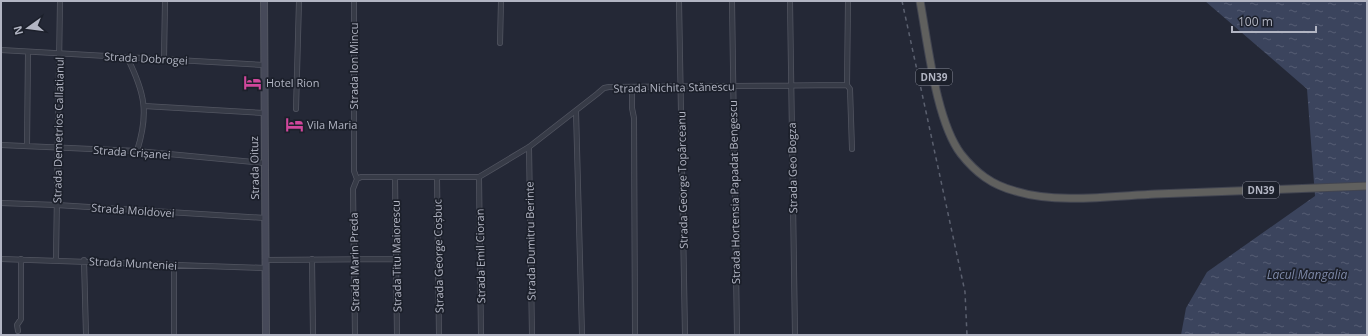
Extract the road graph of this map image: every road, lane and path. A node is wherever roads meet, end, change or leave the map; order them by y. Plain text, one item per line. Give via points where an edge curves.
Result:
1 (60, 1) edge
2 (165, 1) edge
3 (264, 1) edge
4 (299, 1) edge
5 (354, 1) edge
6 (501, 1) edge
7 (679, 1) edge
8 (732, 1) edge
9 (790, 1) edge
10 (848, 1) edge
11 (920, 1) edge
12 (500, 42) dead end
13 (1, 50) edge
14 (28, 52) junction
15 (59, 54) junction
16 (127, 57) junction
17 (164, 59) junction
18 (264, 65) junction
19 (847, 85) junction
20 (732, 86) junction
21 (790, 86) junction
22 (632, 87) junction
23 (681, 87) junction
24 (144, 106) junction
25 (296, 109) dead end
26 (576, 111) junction
27 (264, 113) junction
28 (1, 145) edge
29 (26, 146) junction
30 (57, 147) junction
31 (529, 147) junction
32 (852, 149) dead end
33 (136, 152) junction
34 (264, 163) junction
35 (437, 176) junction
36 (395, 177) junction
37 (479, 177) junction
38 (357, 179) junction
39 (1367, 186) edge
40 (1, 203) edge
41 (57, 205) junction
42 (265, 218) junction
43 (1, 258) edge
44 (354, 258) junction
45 (21, 259) junction
46 (56, 259) junction
47 (312, 259) junction
48 (396, 259) junction
49 (84, 260) junction
50 (265, 260) junction
51 (174, 264) junction
52 (265, 268) junction
53 (18, 331) dead end
54 (86, 335) edge
55 (174, 335) edge
56 (266, 335) edge
57 (313, 335) edge
58 (355, 335) edge
59 (397, 335) edge
60 (439, 335) edge
61 (481, 335) edge
62 (532, 335) edge
63 (582, 335) edge
64 (635, 335) edge
65 (685, 335) edge
66 (737, 335) edge
67 (795, 335) edge

1 - 15 street, Strada Demetrios Callatianul
2 - 17 street
3 - 18 main road, Strada Oituz
4 - 25 street
5 - 38 street, Strada Ion Mincu via 354,171
6 - 12 street
7 - 23 street, Strada George Topârceanu
8 - 20 street, Strada Hortensia Papadat Bengescu
9 - 21 street, Strada Geo Bogza
10 - 19 street
11 - 39 highway, DN39 via 945,122 960,153 983,177 1000,186 1029,195 1094,197
13 - 14 street, Strada Dobrogei
14 - 15 street, Strada Dobrogei
14 - 29 street
15 - 16 street, Strada Dobrogei
15 - 30 street, Strada Demetrios Callatianul
16 - 17 street, Strada Dobrogei
16 - 24 street via 138,78
17 - 18 street, Strada Dobrogei
18 - 27 main road, Strada Oituz
19 - 21 street, Strada Nichita Stănescu
19 - 32 street via 850,89
20 - 21 street, Strada Nichita Stănescu
20 - 23 street, Strada Nichita Stănescu
20 - 66 street, Strada Hortensia Papadat Bengescu
21 - 67 street, Strada Geo Bogza
22 - 23 street, Strada Nichita Stănescu
22 - 26 street, Strada Nichita Stănescu via 604,88
22 - 64 street
23 - 65 street, Strada George Topârceanu
24 - 27 street
24 - 33 street via 144,128
26 - 31 street, Strada Nichita Stănescu
26 - 63 street
27 - 34 main road, Strada Oituz
28 - 29 street, Strada Crișanei
29 - 30 street, Strada Crișanei
30 - 33 street, Strada Crișanei
30 - 41 street, Strada Demetrios Callatianul
31 - 37 street, Strada Nichita Stănescu
31 - 62 street, Strada Dumitru Berinte
33 - 34 street, Strada Crișanei
34 - 42 main road, Strada Oituz
35 - 36 street
35 - 37 street
35 - 60 street, Strada George Coșbuc
36 - 38 street
36 - 48 street, Strada Titu Maiorescu
37 - 61 street, Strada Emil Cioran
38 - 44 street, Strada Marin Preda via 353,189
40 - 41 street, Strada Moldovei
41 - 42 street, Strada Moldovei
41 - 46 street, Strada Demetrios Callatianul
42 - 50 main road, Strada Oituz
43 - 45 street, Strada Munteniei
44 - 47 street
44 - 48 street
44 - 58 street, Strada Marin Preda
45 - 46 street, Strada Munteniei
45 - 53 street
46 - 49 street, Strada Munteniei
47 - 50 street
47 - 57 street
48 - 59 street, Strada Titu Maiorescu
49 - 51 street, Strada Munteniei
49 - 54 street
50 - 52 main road, Strada Oituz
51 - 52 street, Strada Munteniei
51 - 55 street
52 - 56 main road, Strada Oituz

